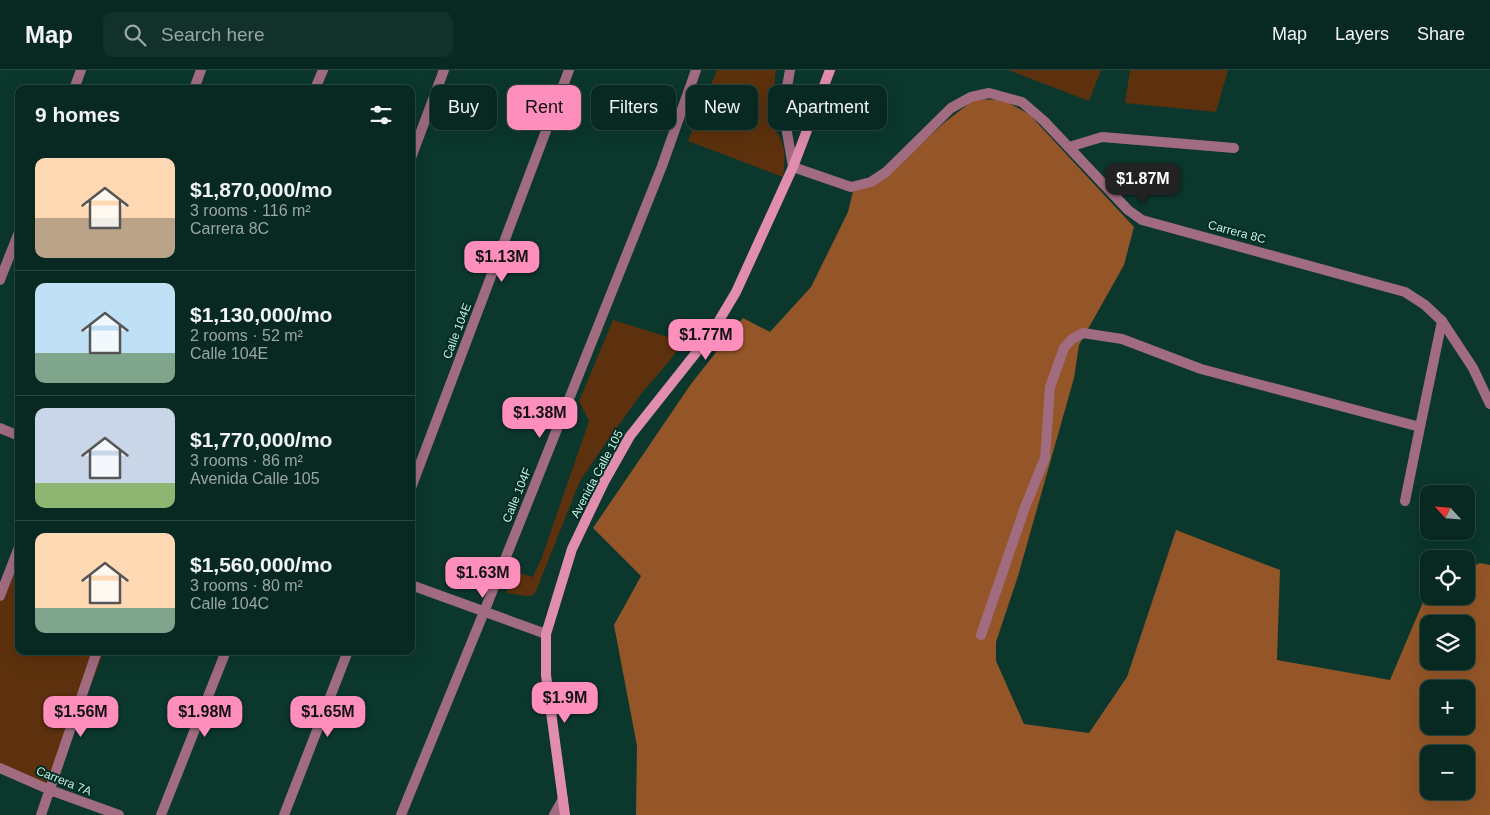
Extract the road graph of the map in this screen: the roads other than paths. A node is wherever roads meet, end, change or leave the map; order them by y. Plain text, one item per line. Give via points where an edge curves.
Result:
1 (82, 70) edge
2 (201, 70) edge
3 (323, 70) edge
4 (444, 70) edge
5 (569, 70) edge
6 (696, 70) edge
7 (790, 70) edge
8 (830, 70) edge
9 (76, 85) edge
10 (195, 85) edge
11 (317, 85) edge
12 (415, 147) edge
13 (1069, 147) junction
14 (1234, 148) dead end
15 (792, 167) junction
16 (15, 242) edge
17 (0, 280) edge
18 (1442, 321) junction
19 (1490, 404) edge
20 (1420, 427) junction
21 (0, 428) edge
22 (15, 434) edge
23 (415, 477) edge
24 (1405, 501) dead end
25 (15, 557) edge
26 (415, 586) edge
27 (0, 596) edge
28 (484, 612) junction
29 (546, 634) junction
30 (981, 635) dead end
31 (96, 655) edge
32 (224, 655) edge
33 (346, 655) edge
34 (0, 768) edge
35 (50, 790) junction
36 (562, 799) junction
37 (40, 815) edge
38 (118, 815) edge
39 (161, 815) edge
40 (284, 815) edge
41 (401, 815) edge
42 (554, 815) edge
43 (565, 815) edge

1 - 9 street
2 - 10 street
3 - 11 street
4 - 12 street
5 - 23 street, Calle 104E
6 - 28 street, Calle 104F via 662,166
7 - 15 street via 783,109
8 - 15 main road, Avenida Calle 105
13 - 14 street via 1102,137
13 - 15 street, Carrera 8C via 1022,102 989,92 951,108 886,172 871,182 851,187
13 - 18 street, Carrera 8C via 1128,210 1142,220 1406,292
15 - 29 main road, Avenida Calle 105 via 736,292 716,326 630,436 604,482 572,549
16 - 17 street
18 - 19 street, Carrera 8C via 1473,368
18 - 20 street
20 - 24 street
20 - 30 street via 1201,369 1122,339 1083,333 1064,348 1050,387 1045,458
21 - 22 street
25 - 27 street
26 - 28 street
28 - 29 street
28 - 41 street, Calle 104F
29 - 36 main road, Avenida Calle 105 via 546,674
31 - 35 street
32 - 39 street
33 - 40 street
34 - 35 street, Carrera 7A
35 - 37 street
35 - 38 street, Carrera 7A
36 - 42 street
36 - 43 main road, Avenida Calle 105

